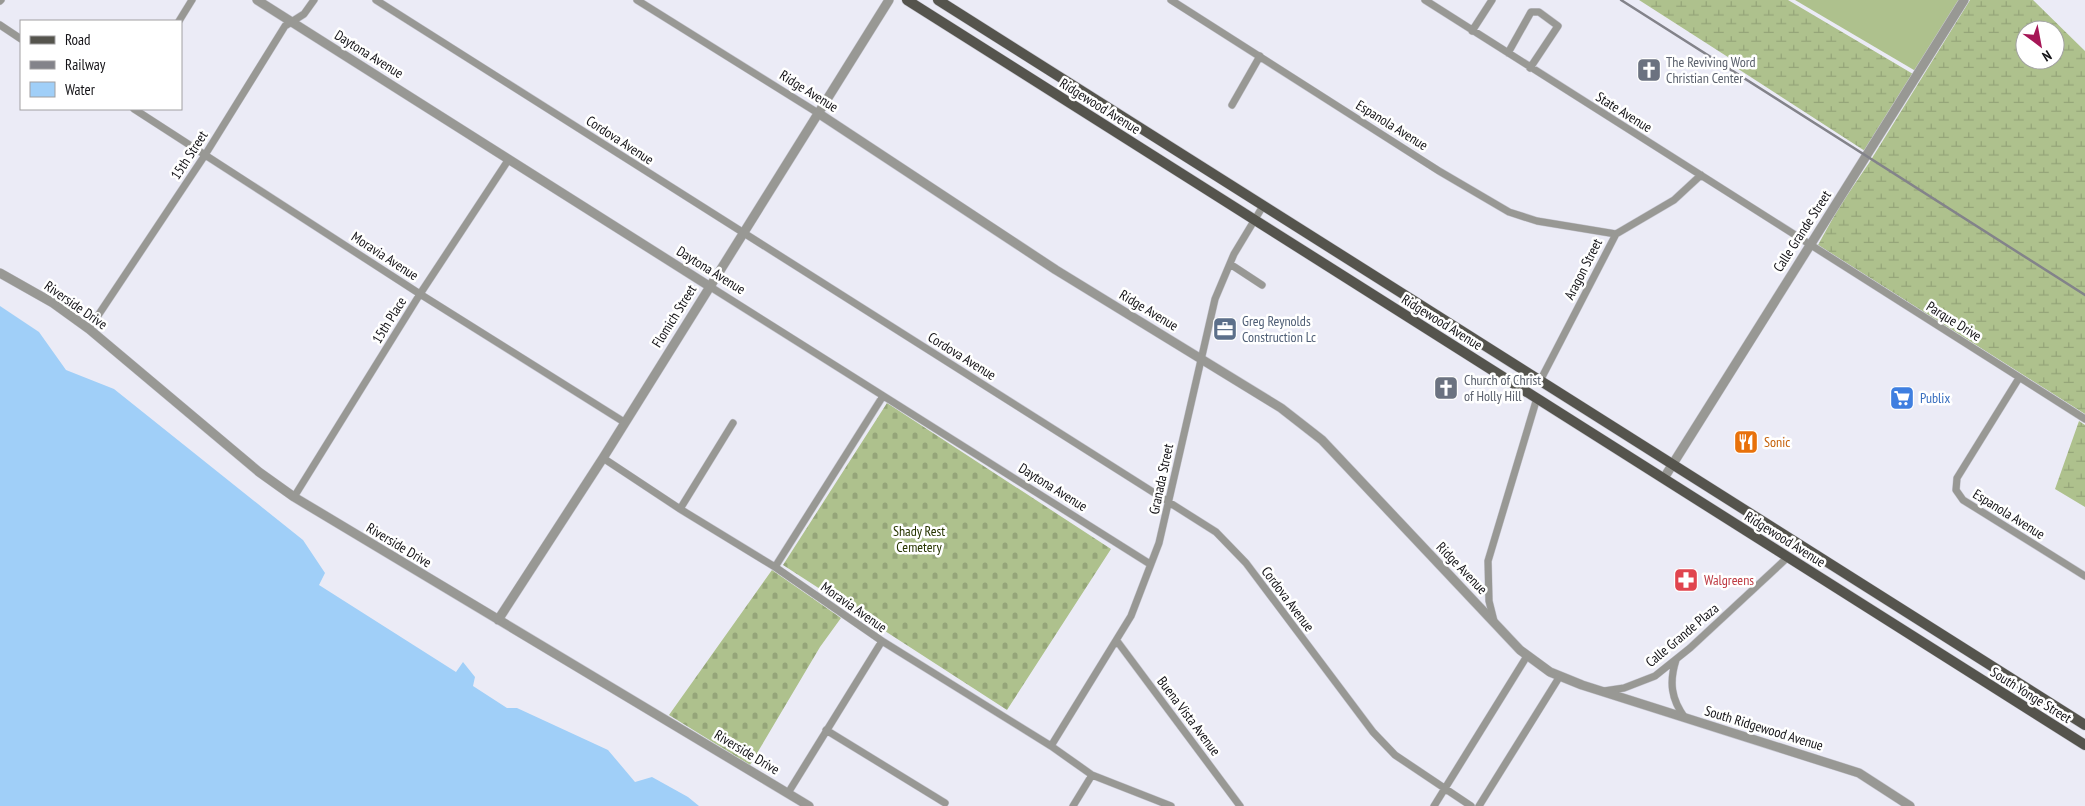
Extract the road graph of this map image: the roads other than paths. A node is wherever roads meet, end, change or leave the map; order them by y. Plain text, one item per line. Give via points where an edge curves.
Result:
1 (192, 0) edge
2 (257, 0) edge
3 (314, 0) edge
4 (376, 0) edge
5 (637, 0) edge
6 (889, 0) edge
7 (907, 0) edge
8 (938, 0) edge
9 (1171, 0) edge
10 (1425, 0) edge
11 (1492, 0) edge
12 (1964, 0) edge
13 (180, 20) edge
14 (293, 22) junction
15 (0, 25) edge
16 (1472, 31) junction
17 (20, 38) edge
18 (1508, 53) junction
19 (1260, 56) junction
20 (1530, 68) junction
21 (1232, 105) dead end
22 (136, 110) edge
23 (818, 113) junction
24 (205, 155) junction
25 (509, 159) junction
26 (1701, 175) junction
27 (1263, 206) junction
28 (1254, 220) junction
29 (742, 233) junction
30 (1616, 234) junction
31 (1809, 245) junction
32 (1230, 264) junction
33 (0, 272) edge
34 (1262, 285) dead end
35 (709, 286) junction
36 (420, 294) junction
37 (88, 329) junction
38 (1200, 357) junction
39 (2019, 378) junction
40 (1540, 381) junction
41 (884, 396) junction
42 (1537, 398) junction
43 (2085, 419) edge
44 (624, 422) junction
45 (733, 423) dead end
46 (603, 458) junction
47 (1672, 464) junction
48 (1664, 478) junction
49 (294, 497) junction
50 (1170, 501) junction
51 (680, 509) junction
52 (1788, 558) junction
53 (1150, 564) junction
54 (775, 567) junction
55 (2085, 576) edge
56 (498, 620) junction
57 (1494, 621) junction
58 (1931, 628) junction
59 (1904, 630) junction
60 (882, 641) junction
61 (1117, 641) junction
62 (1971, 653) joint
63 (1527, 656) junction
64 (1676, 660) junction
65 (1963, 668) joint
66 (1560, 676) junction
67 (1603, 691) junction
68 (1685, 718) junction
69 (2085, 725) edge
70 (826, 730) junction
71 (2085, 745) edge
72 (1051, 746) junction
73 (1092, 775) junction
74 (1444, 790) junction
75 (788, 793) junction
76 (944, 803) dead end
77 (809, 806) edge
78 (1072, 806) edge
79 (1171, 806) edge
80 (1240, 806) edge
81 (1434, 806) edge
82 (1471, 806) edge
83 (1479, 806) edge
84 (1910, 806) edge

1 - 13 street
2 - 14 street, Daytona Avenue
3 - 14 street, 15th Street
4 - 29 street, Cordova Avenue
5 - 23 street, Ridge Avenue
6 - 23 street, Flomich Street
7 - 28 main road, Ridgewood Avenue
8 - 27 main road, Ridgewood Avenue
9 - 19 street, Espanola Avenue
10 - 16 street, State Avenue
11 - 16 street
12 - 31 street, Calle Grande Street
14 - 24 street, 15th Street via 285,26
14 - 25 street, Daytona Avenue
15 - 17 street
16 - 18 street, State Avenue
18 - 20 street, State Avenue
18 - 20 street via 1531,12 1539,12 1558,26
19 - 21 street
19 - 30 street, Espanola Avenue via 1509,212 1537,221
20 - 26 street, State Avenue
22 - 24 street, Moravia Avenue
23 - 29 street, Flomich Street
23 - 38 street, Ridge Avenue via 1056,270
24 - 36 street, Moravia Avenue
24 - 37 street, 15th Street
25 - 35 street, Daytona Avenue
25 - 36 street, 15th Place
26 - 30 street, Aragon Street via 1674,200
26 - 31 street, State Avenue
27 - 28 street, Granada Street
27 - 40 main road, Ridgewood Avenue
28 - 32 street, Granada Street
28 - 42 main road, Ridgewood Avenue
29 - 35 street, Flomich Street
29 - 50 street, Cordova Avenue
30 - 40 street, Aragon Street
31 - 39 street, Parque Drive
31 - 47 street, Calle Grande Street
32 - 34 street
32 - 38 street, Granada Street via 1215,298
33 - 37 street, Riverside Drive via 53,303
35 - 41 street, Daytona Avenue
35 - 44 street, Flomich Street
36 - 44 street, Moravia Avenue
36 - 49 street, 15th Place
37 - 49 street, Riverside Drive via 259,472
38 - 50 street, Granada Street
38 - 57 street, Ridge Avenue via 1281,408 1322,440
39 - 43 street, Parque Drive
39 - 55 street, Espanola Avenue via 1957,478 1956,490 1962,500
40 - 47 main road, Ridgewood Avenue
41 - 53 street, Daytona Avenue
41 - 54 street
42 - 48 main road, Ridgewood Avenue
42 - 57 street via 1488,561 1489,601
44 - 46 street, Flomich Street
45 - 51 street
46 - 51 street, Moravia Avenue
46 - 56 street, Flomich Street
47 - 48 street, Calle Grande Street
47 - 58 main road, Ridgewood Avenue
48 - 52 main road, Ridgewood Avenue
49 - 56 street, Riverside Drive
50 - 53 street, Granada Street
50 - 74 street, Cordova Avenue via 1216,532 1246,563 1373,732 1396,755
51 - 54 street, Moravia Avenue
52 - 59 main road, Ridgewood Avenue
52 - 64 street, Calle Grande Plaza
53 - 61 street, Granada Street via 1131,616
54 - 60 street, Moravia Avenue
56 - 75 street, Riverside Drive
57 - 63 street, Ridge Avenue
58 - 59 main road via 1916,632
58 - 62 main road, Ridgewood Avenue
59 - 65 main road, Ridgewood Avenue
60 - 70 street
60 - 72 street, Moravia Avenue
61 - 72 street, Granada Street
61 - 80 street, Buena Vista Avenue
62 - 69 main road, South Yonge Street
63 - 66 street, Ridge Avenue
63 - 74 street
64 - 67 street, Calle Grande Plaza via 1639,683
64 - 68 street via 1671,686 1674,700
65 - 71 main road, South Yonge Street
66 - 67 street, Ridge Avenue
66 - 83 street
67 - 68 street, South Ridgewood Avenue
68 - 84 street, South Ridgewood Avenue via 1859,773
70 - 75 street
70 - 76 street
72 - 73 street, Moravia Avenue
73 - 78 street
73 - 79 street, Moravia Avenue
74 - 81 street
74 - 82 street, Cordova Avenue
75 - 77 street, Riverside Drive

